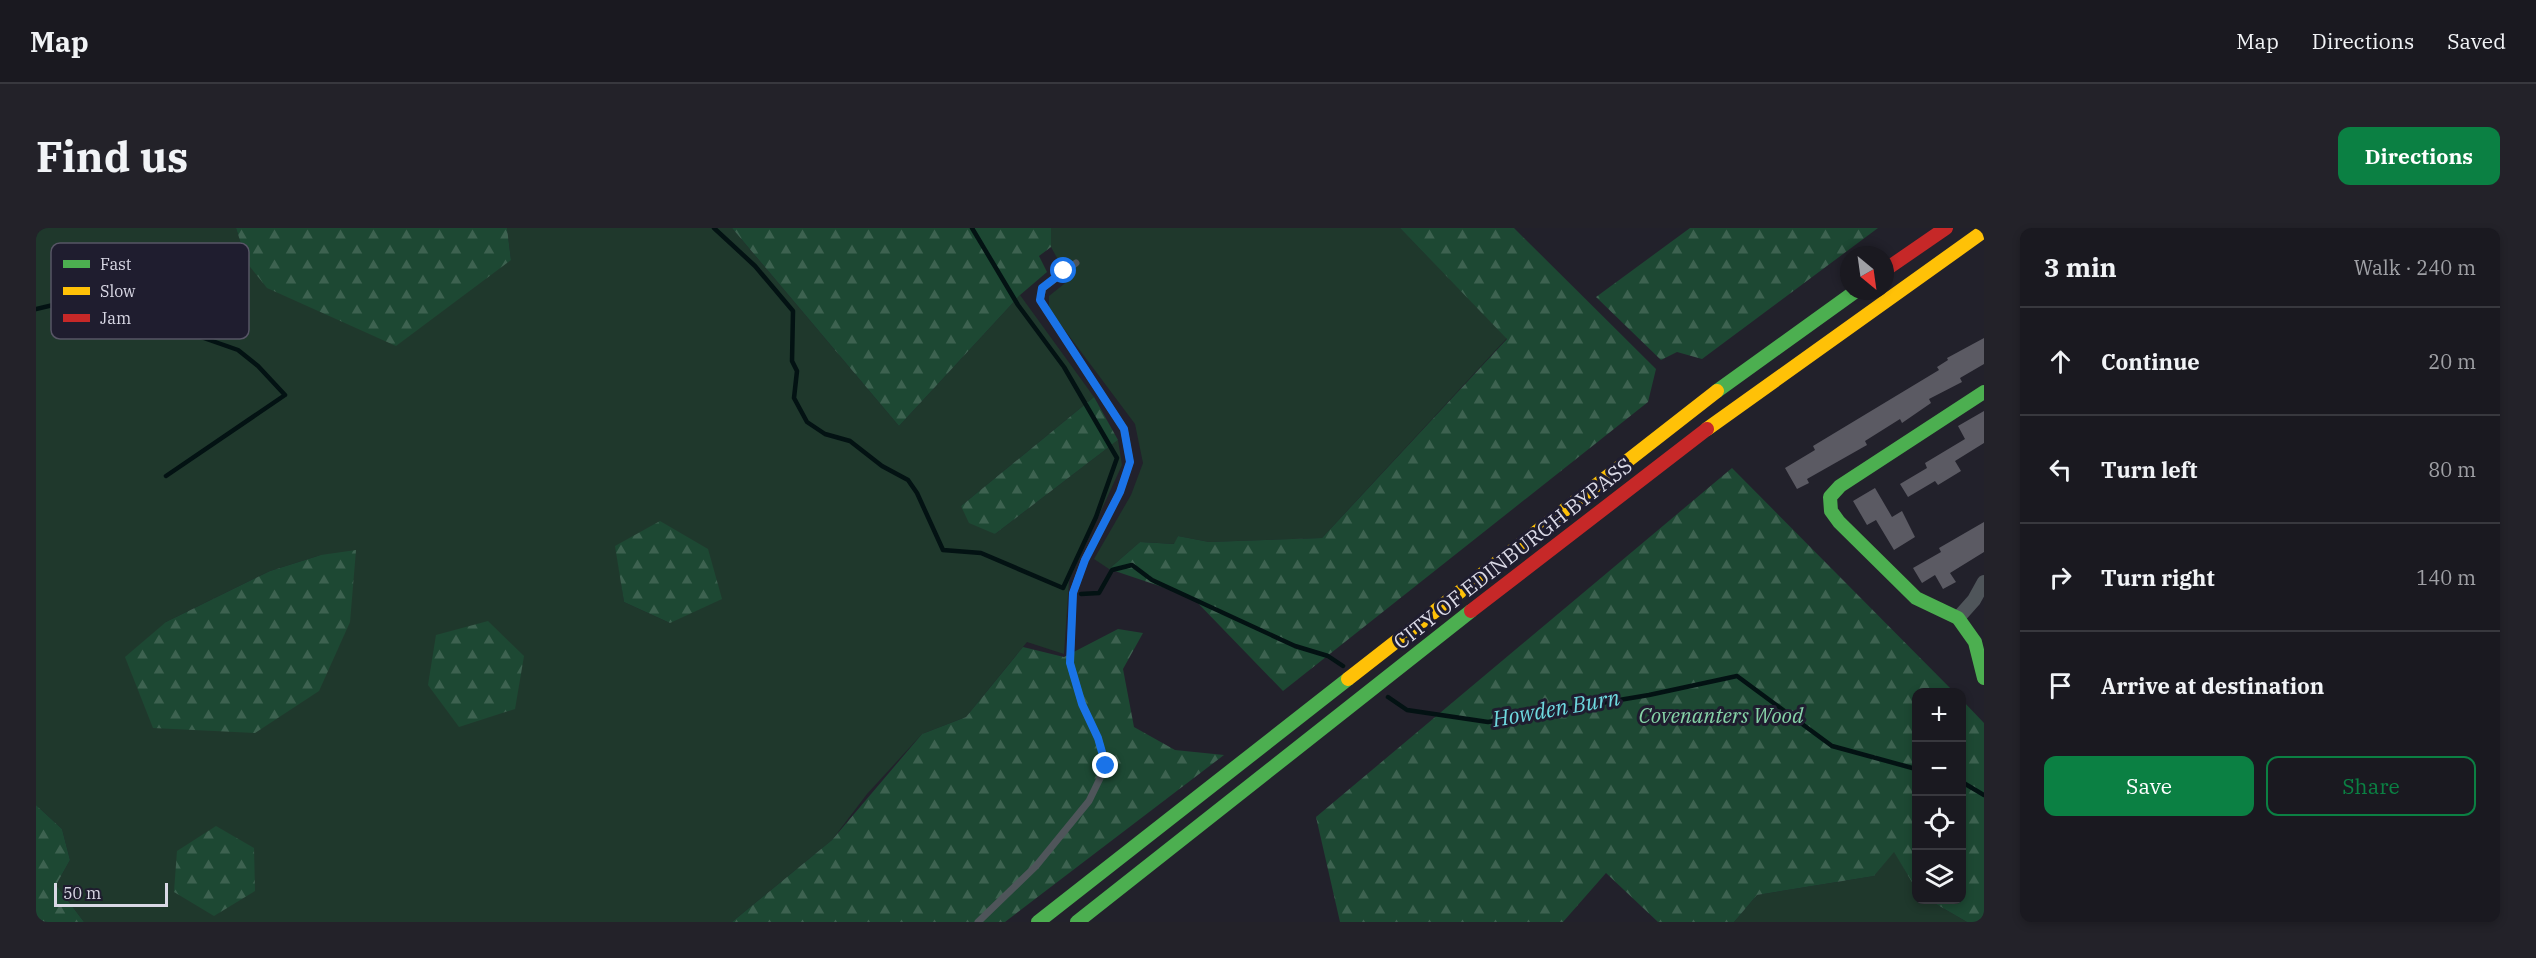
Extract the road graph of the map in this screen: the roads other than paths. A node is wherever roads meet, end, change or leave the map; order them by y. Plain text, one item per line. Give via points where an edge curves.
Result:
1 (1946, 228) edge
2 (1984, 231) edge
3 (1076, 263) dead end
4 (1894, 264) edge
5 (1843, 300) edge
6 (1984, 392) edge
7 (1984, 582) edge
8 (1958, 618) junction
9 (1984, 678) edge
10 (978, 922) edge
11 (1038, 922) edge
12 (1077, 922) edge

1 - 4 main road
2 - 12 main road, CITY OF EDINBURGH BYPASS via 1845,327 1628,488
3 - 10 lane via 1042,288 1040,300 1124,429 1130,462 1073,593 1070,663 1106,766 1089,801 1036,866
5 - 11 main road, CITY OF EDINBURGH BYPASS via 1707,398
6 - 8 main road via 1840,486 1830,497 1831,511 1839,522 1916,598
7 - 8 street
8 - 9 main road via 1975,642

